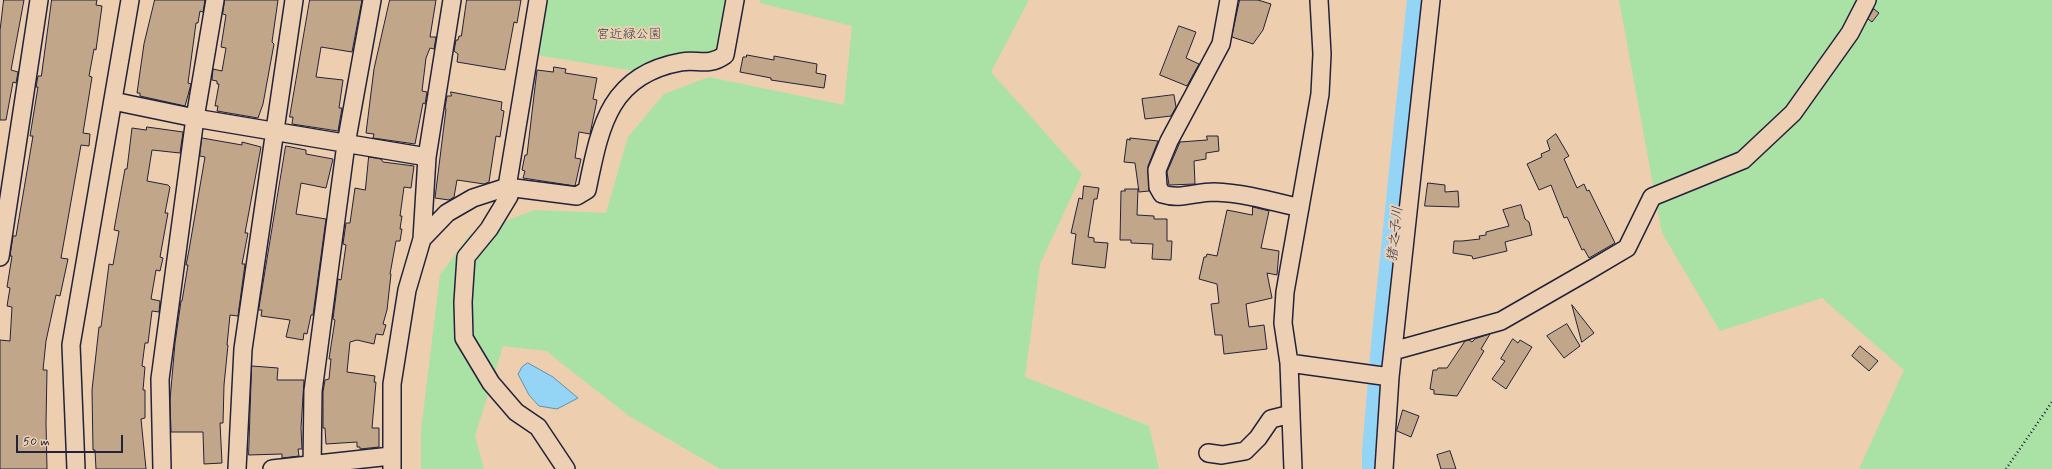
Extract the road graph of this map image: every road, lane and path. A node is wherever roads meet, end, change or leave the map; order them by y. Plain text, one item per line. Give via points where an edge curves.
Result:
1 (39, 0) edge
2 (130, 0) edge
3 (215, 0) edge
4 (294, 0) edge
5 (372, 0) edge
6 (452, 0) edge
7 (538, 0) edge
8 (735, 0) edge
9 (1229, 0) edge
10 (1319, 0) edge
11 (1431, 0) edge
12 (1867, 0) edge
13 (113, 101) junction
14 (195, 118) junction
15 (274, 130) junction
16 (346, 144) junction
17 (427, 157) junction
18 (507, 187) junction
19 (1300, 208) junction
20 (422, 239) junction
21 (1, 247) edge
22 (1393, 351) junction
23 (1289, 363) junction
24 (1381, 375) junction
25 (2052, 402) edge
26 (1291, 414) junction
27 (1208, 453) dead end
28 (391, 463) edge
29 (312, 467) edge
30 (76, 469) edge
31 (162, 469) edge
32 (237, 469) edge
33 (272, 469) edge
34 (566, 469) edge
35 (1293, 469) edge
36 (1384, 469) edge
37 (2006, 469) edge

1 - 21 street
2 - 13 street
3 - 14 street
4 - 15 street
5 - 16 street
6 - 17 street
7 - 18 street
8 - 18 street via 725,56 715,62 682,62 654,70 628,86 609,110 597,145 587,190 577,196
9 - 19 street via 1221,44 1169,142 1157,170 1158,187 1162,194 1173,198 1212,192 1249,195
10 - 19 street via 1322,54 1320,94
11 - 22 street
12 - 22 street via 1850,33 1793,113 1743,160 1652,196 1627,248 1502,321
13 - 14 street
13 - 30 street via 71,345
14 - 15 street
14 - 31 street via 160,379
15 - 16 street
15 - 32 street via 243,348
16 - 17 street
16 - 29 street via 313,391
17 - 20 street
18 - 20 street via 473,198 447,214
18 - 34 street via 509,196 489,229 466,257 464,338 491,383 516,412 538,427
19 - 23 street via 1285,292 1283,324
20 - 28 street via 407,290 392,384
22 - 24 street
23 - 24 street
23 - 26 street
24 - 36 street
25 - 37 path
26 - 27 street via 1271,419 1245,451 1222,455
26 - 35 street
28 - 29 street
29 - 33 street

